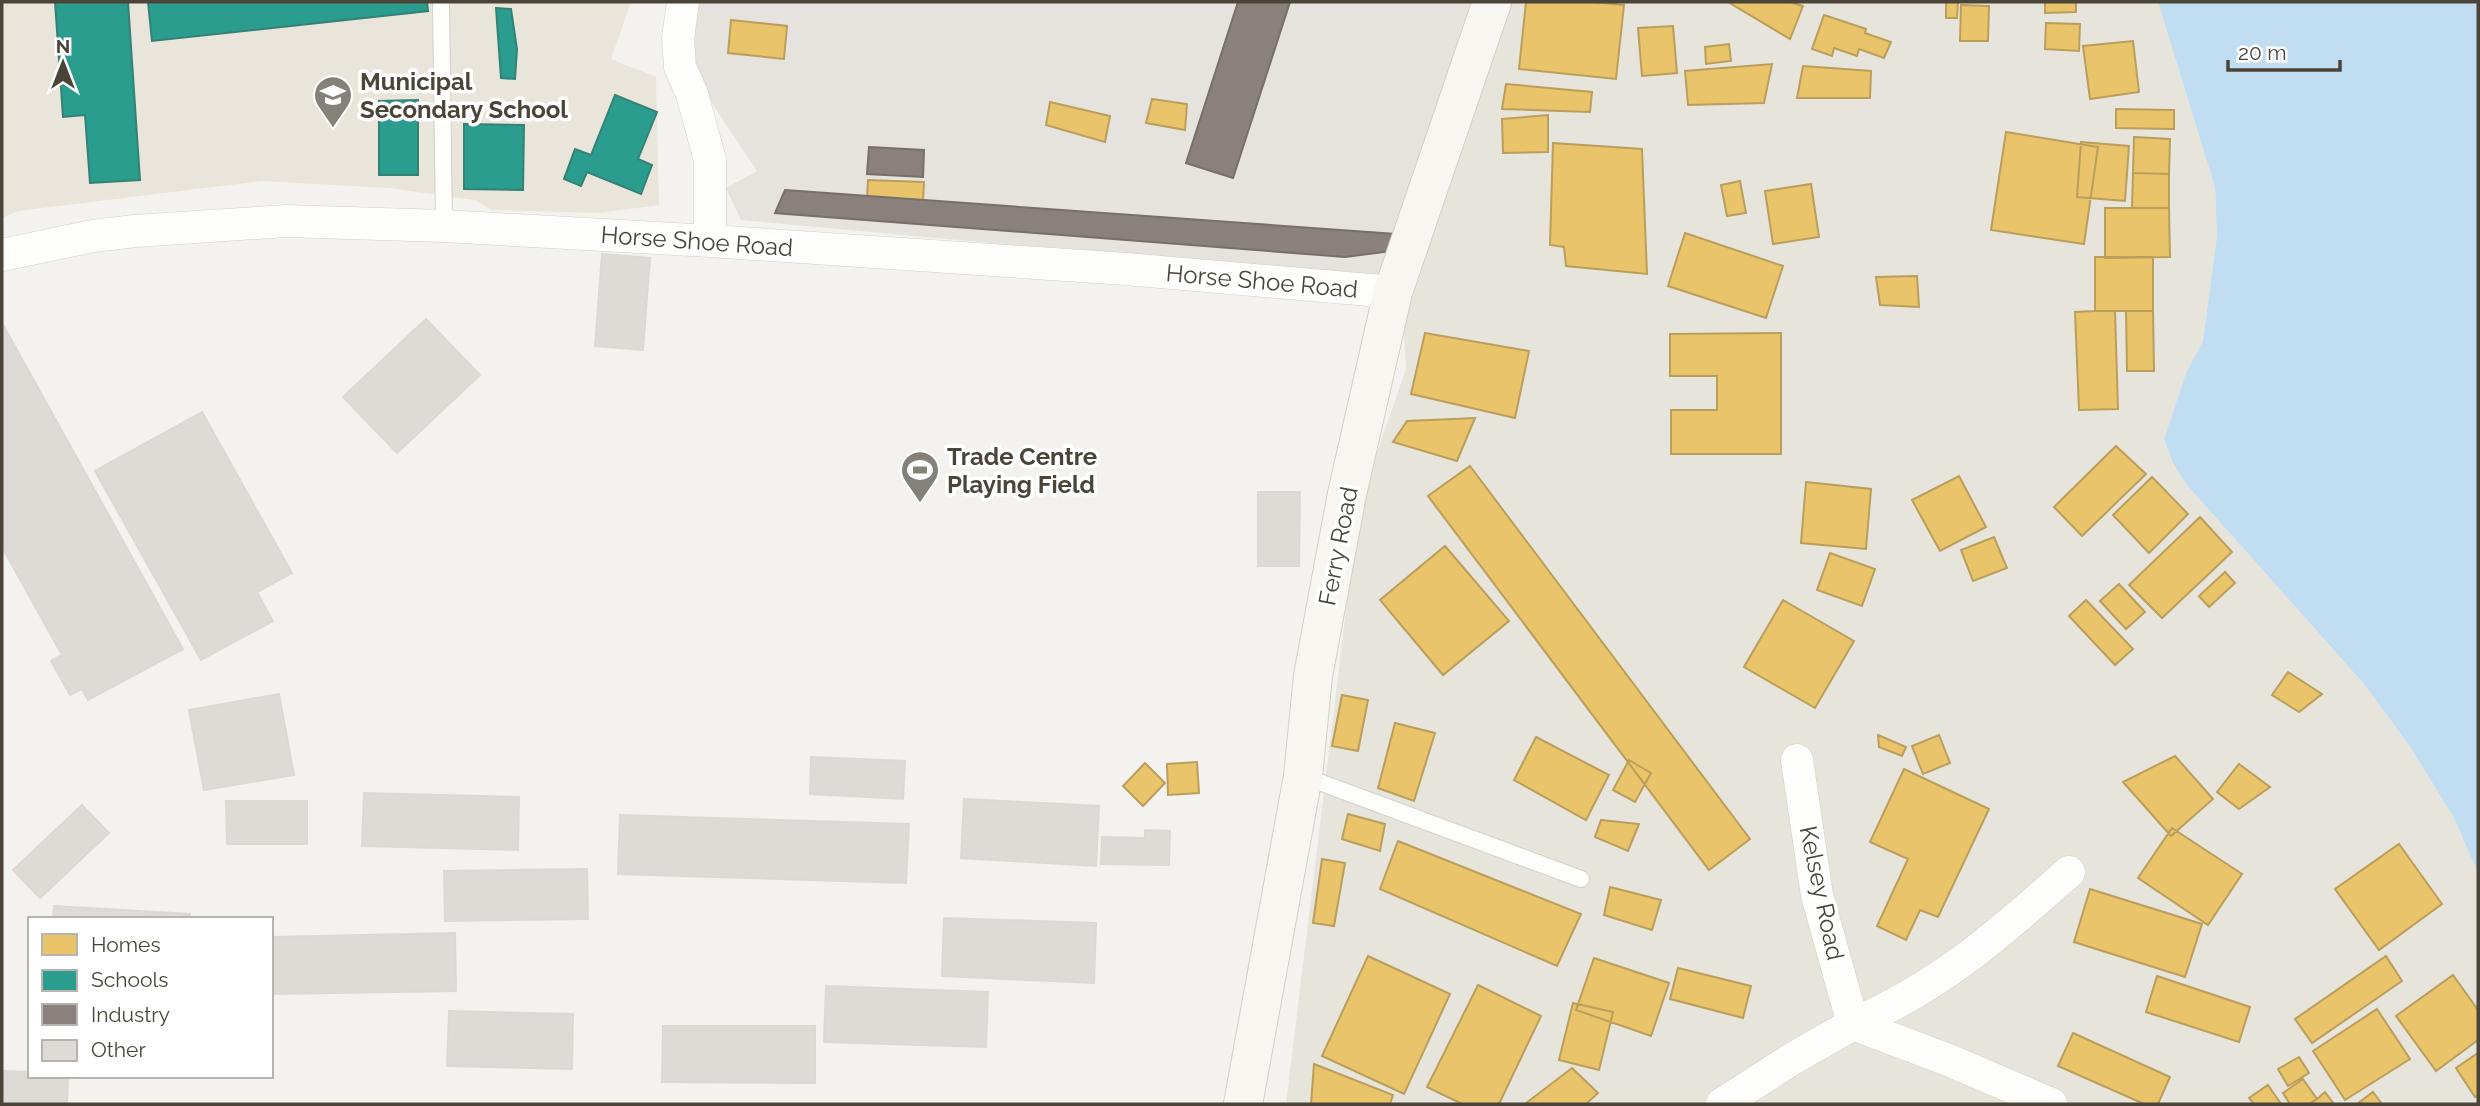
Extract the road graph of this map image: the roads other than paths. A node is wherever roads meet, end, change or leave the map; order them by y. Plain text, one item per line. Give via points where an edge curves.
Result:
1 (441, 2) edge
2 (683, 2) edge
3 (1492, 2) edge
4 (444, 226) junction
5 (710, 241) junction
6 (2, 255) edge
7 (1393, 292) junction
8 (1797, 760) dead end
9 (1303, 776) junction
10 (2069, 872) dead end
11 (1581, 879) dead end
12 (1853, 1024) junction
13 (1243, 1104) edge
14 (1722, 1104) edge
15 (2050, 1104) edge

1 - 4 lane
2 - 5 street via 680,67 710,160
3 - 7 street, Ferry Road
4 - 5 street, Horse Shoe Road
4 - 6 street, Horse Shoe Road via 286,221 168,227 93,236
5 - 7 street, Horse Shoe Road
7 - 9 street, Ferry Road via 1347,494 1313,676
8 - 12 street, Kelsey Road via 1817,895
9 - 11 lane
9 - 13 street, Ferry Road
10 - 12 street via 2002,932 1937,981
12 - 14 street
12 - 15 street

